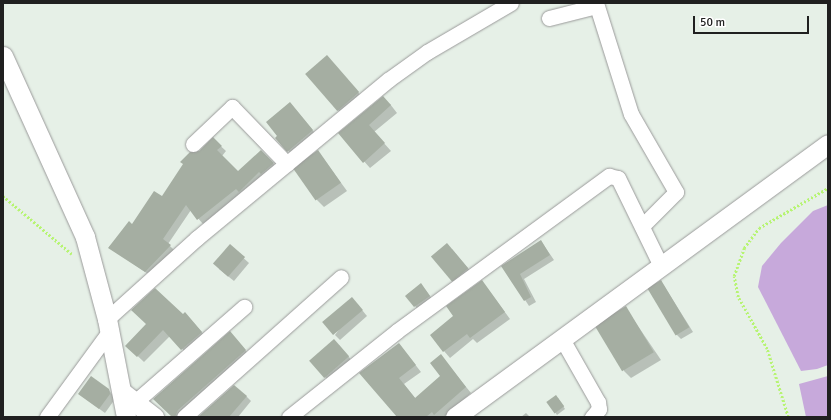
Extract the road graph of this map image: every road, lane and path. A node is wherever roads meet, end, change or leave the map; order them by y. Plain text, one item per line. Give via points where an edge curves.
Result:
1 (510, 3) edge
2 (596, 5) edge
3 (549, 18) dead end
4 (3, 56) edge
5 (193, 144) dead end
6 (828, 144) edge
7 (287, 164) junction
8 (828, 188) edge
9 (3, 196) edge
10 (642, 226) junction
11 (661, 266) junction
12 (95, 267) junction
13 (341, 277) dead end
14 (244, 307) dead end
15 (108, 326) junction
16 (562, 339) junction
17 (127, 404) edge
18 (46, 417) edge
19 (154, 417) edge
20 (184, 417) edge
21 (290, 417) edge
22 (455, 417) edge
23 (592, 417) edge
24 (788, 417) edge

1 - 7 street via 427,52 388,80
2 - 3 street
2 - 10 street via 631,114 676,192
4 - 12 street via 85,238
5 - 7 street via 232,107
6 - 11 street
7 - 15 street via 197,238
8 - 24 path via 799,202 756,232 744,248 734,276 738,297 767,349
9 - 12 path via 80,262
10 - 11 street
10 - 21 street via 618,178 608,176 397,331
11 - 16 street
12 - 15 street
13 - 20 street
14 - 17 street
15 - 17 street
15 - 18 street
16 - 22 street
16 - 23 street via 598,402 599,409
17 - 19 street

